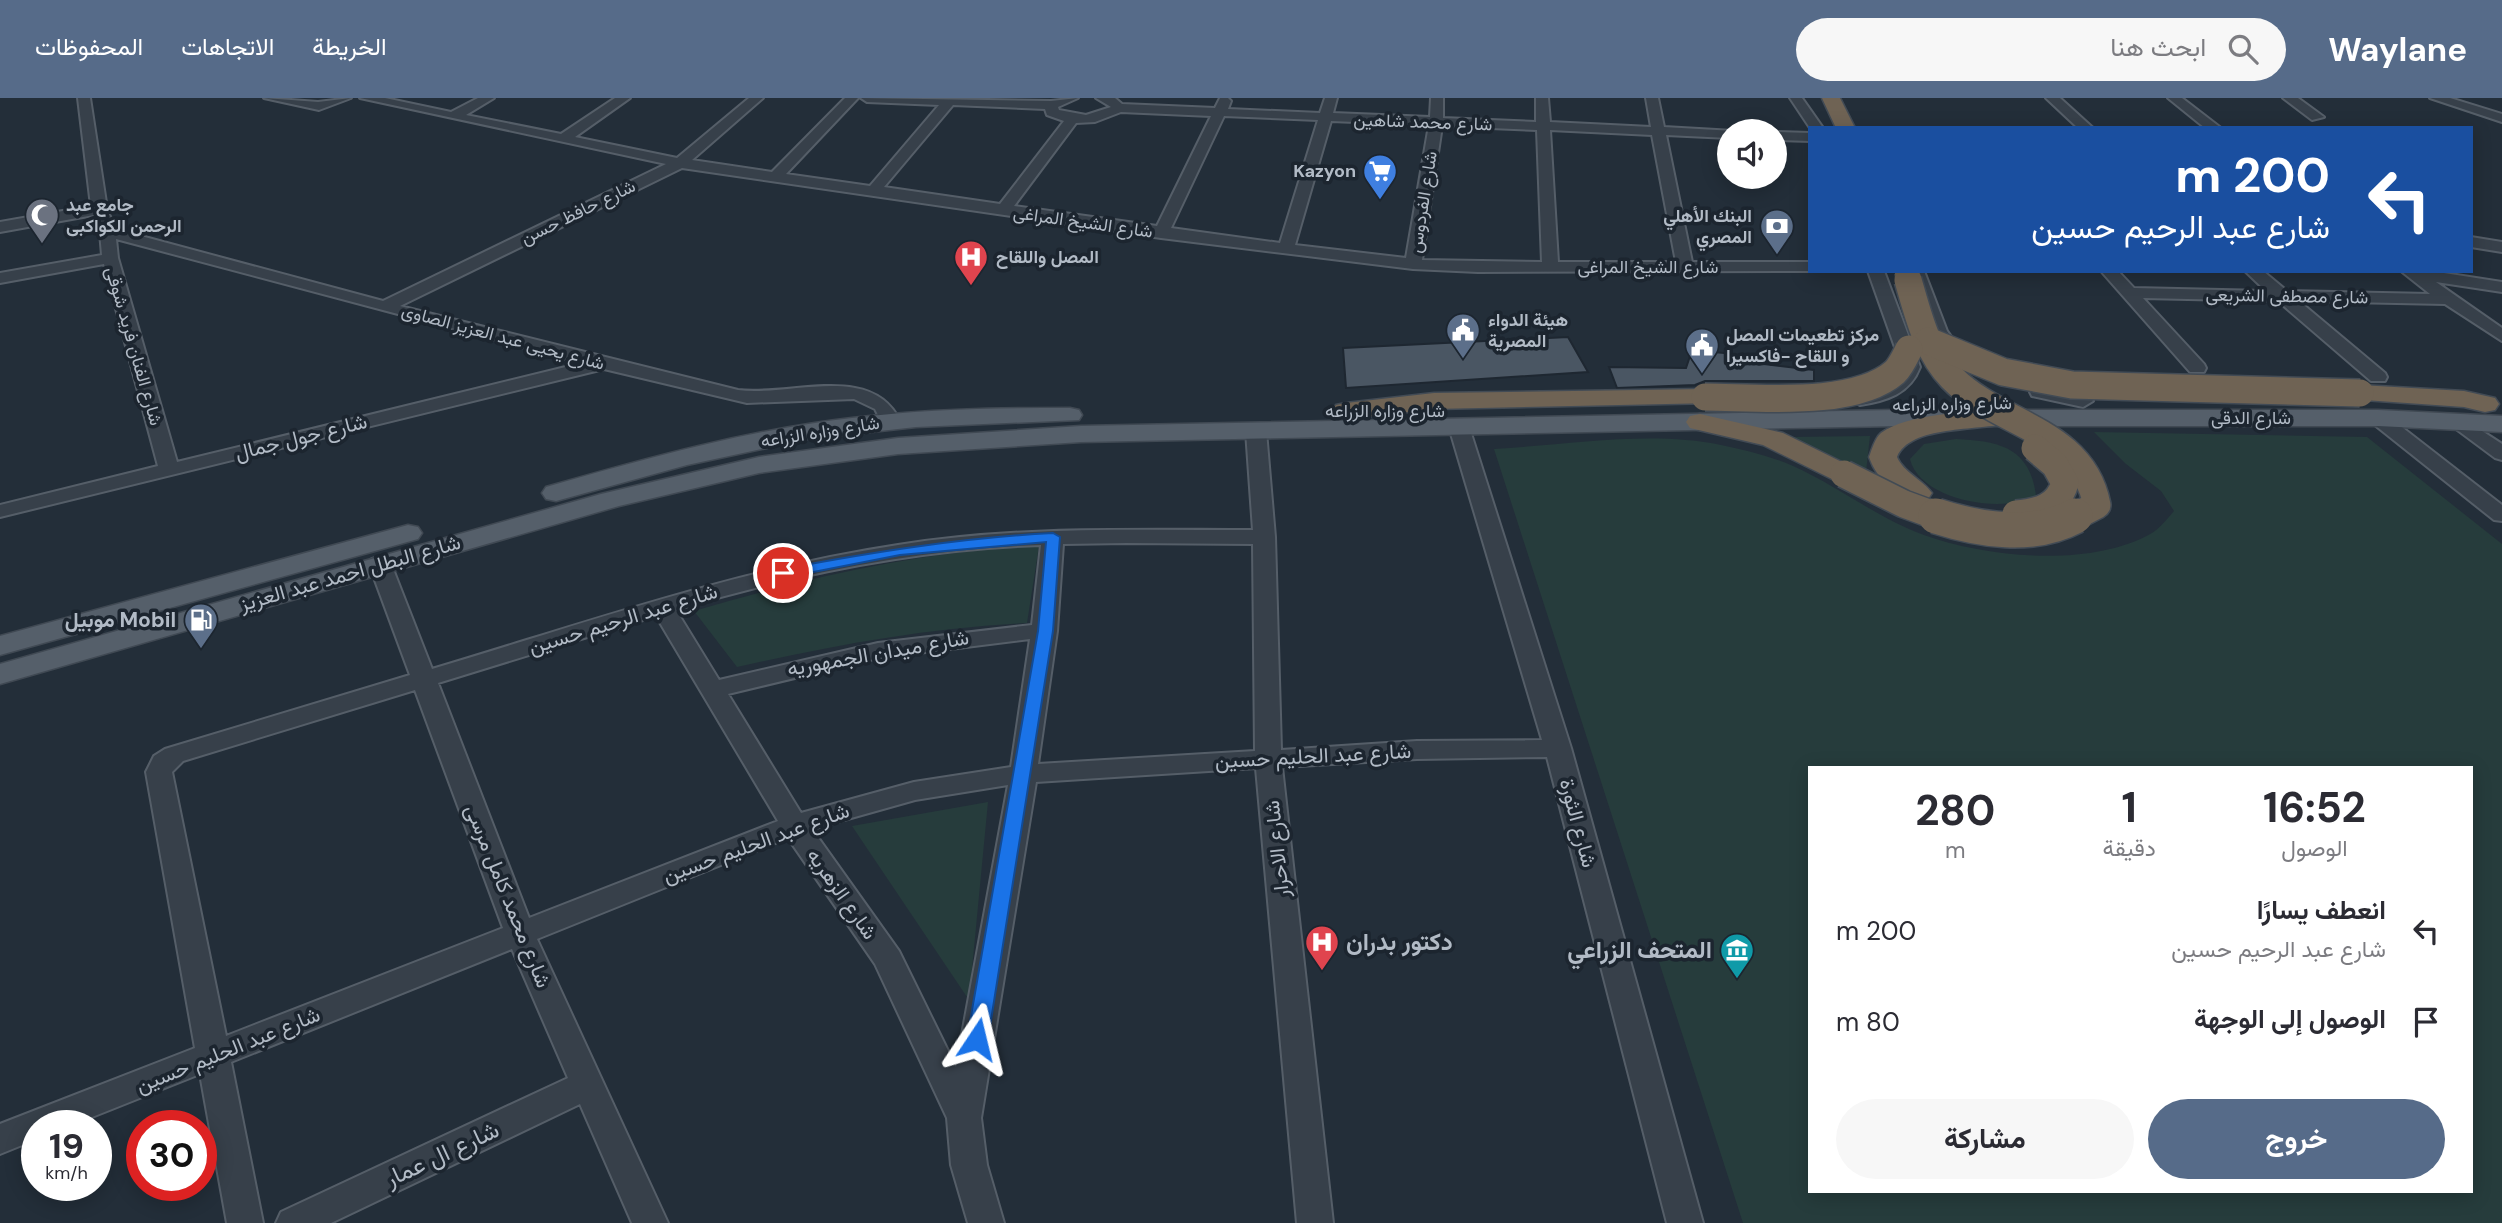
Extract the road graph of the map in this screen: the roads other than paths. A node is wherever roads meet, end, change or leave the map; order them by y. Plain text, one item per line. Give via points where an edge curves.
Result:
1 (84, 98) edge
2 (275, 98) edge
3 (345, 98) edge
4 (366, 98) edge
5 (488, 98) edge
6 (624, 98) edge
7 (757, 98) edge
8 (852, 98) edge
9 (867, 98) edge
10 (1072, 98) edge
11 (1102, 98) edge
12 (1226, 98) edge
13 (1331, 98) edge
14 (1437, 98) edge
15 (1542, 98) edge
16 (1652, 98) edge
17 (1796, 98) edge
18 (1807, 98) edge
19 (1819, 98) edge
20 (1833, 98) edge
21 (1846, 98) edge
22 (2052, 98) edge
23 (2174, 98) edge
24 (2289, 98) edge
25 (2436, 98) edge
26 (950, 100) edge
27 (1052, 105) junction
28 (1118, 108) junction
29 (1219, 113) junction
30 (455, 115) junction
31 (2317, 117) dead end
32 (1073, 118) junction
33 (1326, 118) junction
34 (2502, 118) edge
35 (1436, 123) junction
36 (1816, 126) edge
37 (1818, 126) edge
38 (1832, 126) edge
39 (1848, 126) edge
40 (1860, 126) edge
41 (2085, 126) edge
42 (2211, 126) edge
43 (1544, 127) junction
44 (1660, 132) junction
45 (1717, 134) edge
46 (1787, 136) edge
47 (1808, 137) edge
48 (565, 138) junction
49 (680, 163) junction
50 (775, 177) junction
51 (873, 191) junction
52 (99, 209) junction
53 (1002, 211) junction
54 (0, 227) edge
55 (108, 232) junction
56 (1161, 233) junction
57 (2473, 242) edge
58 (2502, 247) edge
59 (1286, 249) junction
60 (110, 258) junction
61 (1413, 264) junction
62 (1550, 267) junction
63 (1685, 267) junction
64 (1808, 267) edge
65 (1877, 273) edge
66 (1886, 273) edge
67 (1905, 273) edge
68 (1916, 273) edge
69 (2111, 273) edge
70 (2255, 273) edge
71 (2411, 273) edge
72 (2416, 273) edge
73 (0, 278) edge
74 (2502, 287) edge
75 (2127, 293) junction
76 (2282, 296) junction
77 (2446, 299) junction
78 (386, 306) junction
79 (2497, 333) edge
80 (1918, 337) junction
81 (2502, 357) edge
82 (601, 364) junction
83 (2197, 368) dead end
84 (2369, 385) junction
85 (2083, 401) junction
86 (1817, 407) junction
87 (1703, 409) junction
88 (2496, 410) edge
89 (1346, 411) junction
90 (947, 416) junction
91 (1999, 417) junction
92 (2378, 418) junction
93 (890, 421) junction
94 (2459, 422) junction
95 (1459, 427) junction
96 (1255, 431) junction
97 (981, 440) junction
98 (856, 451) junction
99 (2502, 454) edge
100 (696, 465) junction
101 (169, 470) junction
102 (0, 511) edge
103 (2502, 514) edge
104 (1053, 537) junction
105 (1264, 537) junction
106 (380, 564) junction
107 (662, 606) junction
108 (1045, 631) junction
109 (0, 646) edge
110 (0, 674) edge
111 (423, 680) junction
112 (713, 690) junction
113 (1558, 748) junction
114 (1268, 758) junction
115 (1023, 774) junction
116 (794, 825) junction
117 (520, 934) junction
118 (213, 1056) junction
119 (589, 1084) junction
120 (964, 1118) junction
121 (0, 1139) edge
122 (245, 1223) edge
123 (295, 1223) edge
124 (650, 1223) edge
125 (986, 1223) edge
126 (1315, 1223) edge
127 (1685, 1223) edge

1 - 52 street, شارع الفنان فريد شوقى
2 - 3 street via 319,106
4 - 30 street, شارع الشيخ المراغى
5 - 30 street
6 - 48 street
7 - 49 street, شارع حافظ حسن
8 - 50 street
9 - 26 street
10 - 27 street
11 - 28 street
12 - 29 street
13 - 33 street
14 - 35 street, شارع الفردوس
15 - 43 street
16 - 44 street
17 - 36 street
18 - 37 highway
19 - 38 highway
20 - 39 highway
21 - 40 highway
22 - 41 street
23 - 42 street
24 - 31 street
25 - 34 street
26 - 27 street
26 - 51 street
27 - 32 street via 1057,114
28 - 29 street, شارع محمد شاهين
28 - 32 street via 1107,115
29 - 33 street, شارع محمد شاهين
29 - 56 street
30 - 48 street, شارع الشيخ المراغى
32 - 53 street
33 - 35 street, شارع محمد شاهين
33 - 59 street
35 - 43 street, شارع محمد شاهين
35 - 61 street, شارع الفردوس
43 - 44 street, شارع محمد شاهين
43 - 62 street
44 - 45 street, شارع محمد شاهين
44 - 63 street
46 - 47 street
48 - 49 street, شارع الشيخ المراغى
49 - 50 street, شارع الشيخ المراغى
49 - 78 street, شارع حافظ حسن
50 - 51 street, شارع الشيخ المراغى
51 - 53 street, شارع الشيخ المراغى
52 - 54 street
52 - 55 street, شارع الفنان فريد شوقى
53 - 56 street, شارع الشيخ المراغى
55 - 60 street, شارع الفنان فريد شوقى
55 - 78 street, شارع يحيى عبد العزيز الصاوى
56 - 59 street, شارع الشيخ المراغى
57 - 58 street
59 - 61 street, شارع الشيخ المراغى
60 - 73 street
60 - 101 street, شارع الفنان فريد شوقى
61 - 62 street, شارع الشيخ المراغى
62 - 63 street, شارع الشيخ المراغى
63 - 64 street, شارع الشيخ المراغى
65 - 80 street
66 - 80 highway
67 - 80 highway, bridge
68 - 80 street
69 - 75 street
70 - 76 street
71 - 77 street
72 - 74 street
75 - 76 street, شارع مصطفى الشريعى
75 - 83 street
76 - 77 street, شارع مصطفى الشريعى
76 - 84 street
77 - 79 street
78 - 82 street, شارع يحيى عبد العزيز الصاوى
79 - 81 street
80 - 84 highway, bridge via 2003,372 2072,385
80 - 85 street via 1997,379
80 - 86 street via 1908,379 1895,389
80 - 87 highway, bridge via 1899,367 1871,385
80 - 87 highway, bridge via 1969,393 2049,439 2090,473 2097,487 2097,505 2062,525 2007,531 1940,519 1899,504 1773,439
80 - 91 highway, bridge via 1938,390 2037,449 2065,482 2063,496 2053,506 2004,515 1976,512 1901,484 1883,457 1890,440 1910,429
82 - 93 street, شارع يحيى عبد العزيز الصاوى via 750,397 857,394 881,404
82 - 101 street, شارع جول جمال
84 - 88 highway via 2464,399
85 - 86 main road, شارع وزاره الزراعه
85 - 88 main road, شارع الدقى
86 - 89 main road, شارع وزاره الزراعه
87 - 89 highway via 1434,401
87 - 91 main road, شارع وزاره الزراعه
87 - 95 main road, شارع وزاره الزراعه
88 - 94 main road, شارع الدقى
89 - 90 main road, شارع وزاره الزراعه
90 - 93 main road, شارع وزاره الزراعه
90 - 97 main road via 946,423 956,435
91 - 92 main road, شارع الدقى
92 - 94 main road, شارع الدقى
92 - 103 street
93 - 98 main road via 878,440
93 - 100 main road, شارع وزاره الزراعه via 777,437
94 - 99 street
95 - 96 main road, شارع وزاره الزراعه
95 - 113 street, شارع الثورة
96 - 97 main road, شارع وزاره الزراعه
96 - 105 street, شارع الاحرار
97 - 98 main road, شارع وزاره الزراعه
98 - 100 main road, شارع وزاره الزراعه via 759,465
100 - 106 main road, شارع البطل احمد عبد العزيز
100 - 109 main road, شارع البطل احمد عبد العزيز
101 - 102 street, شارع جول جمال
104 - 105 street, شارع عبد الرحيم حسين
104 - 107 street, شارع عبد الرحيم حسين via 975,542 843,561
104 - 108 street
105 - 114 street, شارع الاحرار
106 - 110 main road, شارع البطل احمد عبد العزيز
106 - 111 street, شارع محمد كامل مرسى
107 - 111 street, شارع عبد الرحيم حسين
107 - 112 street, شارع الزهريه
108 - 112 street, شارع ميدان الجمهوريه via 956,637 867,651
108 - 115 street
111 - 117 street, شارع محمد كامل مرسى
111 - 118 street, شارع عبد الرحيم حسين via 163,762 159,772
112 - 116 street, شارع الزهريه
113 - 114 street, شارع عبد الحليم حسين
113 - 127 street, شارع الثورة
114 - 115 street, شارع عبد الحليم حسين
114 - 126 street, شارع الاحرار
115 - 116 street, شارع عبد الحليم حسين via 914,791
115 - 120 street
116 - 117 street, شارع عبد الحليم حسين
116 - 120 street, شارع الزهريه via 888,959
117 - 118 street, شارع عبد الحليم حسين
117 - 119 street, شارع محمد كامل مرسى
118 - 121 street, شارع عبد الحليم حسين
118 - 122 street
119 - 123 street, شارع ال عمار
119 - 124 street, شارع محمد كامل مرسى
120 - 125 street via 969,1165

